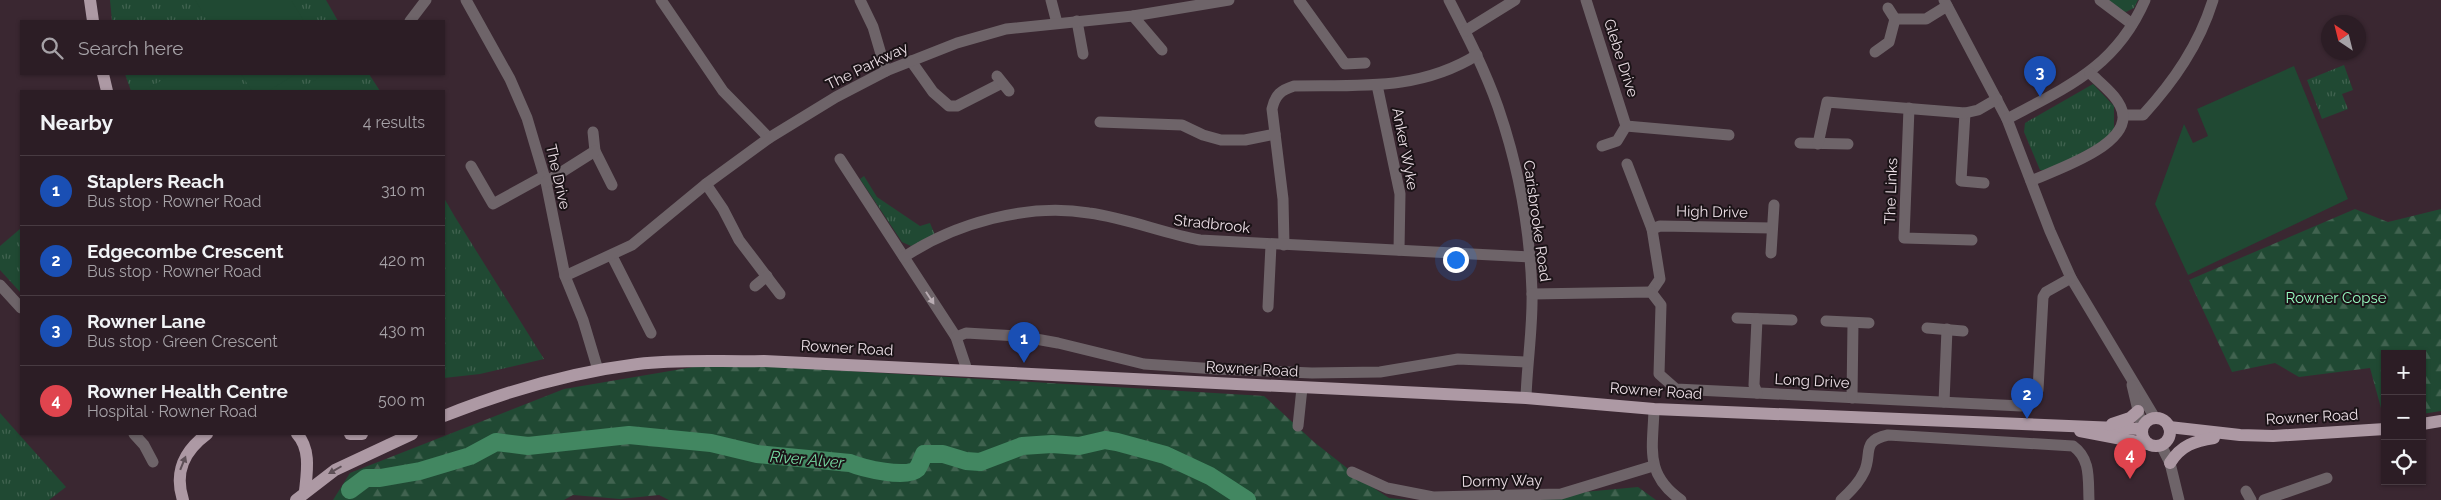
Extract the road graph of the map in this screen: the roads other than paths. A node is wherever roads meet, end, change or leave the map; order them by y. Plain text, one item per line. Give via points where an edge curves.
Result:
1 (90, 0) edge
2 (426, 0) edge
3 (466, 0) edge
4 (661, 0) edge
5 (860, 0) edge
6 (1051, 0) edge
7 (1229, 0) edge
8 (1299, 0) edge
9 (1449, 0) edge
10 (1514, 0) edge
11 (1586, 0) edge
12 (2100, 0) edge
13 (2145, 0) edge
14 (2213, 0) edge
15 (1946, 3) edge
16 (1175, 5) edge
17 (1888, 8) dead end
18 (1133, 16) junction
19 (1895, 19) junction
20 (93, 20) edge
21 (411, 20) edge
22 (1077, 21) junction
23 (1057, 23) junction
24 (2132, 24) junction
25 (1465, 31) junction
26 (1162, 50) dead end
27 (1875, 52) dead end
28 (1083, 54) dead end
29 (1477, 55) junction
30 (911, 61) junction
31 (1366, 63) dead end
32 (886, 71) junction
33 (2090, 73) junction
34 (103, 75) edge
35 (1002, 83) dead end
36 (1378, 85) junction
37 (107, 90) edge
38 (1997, 99) junction
39 (1909, 108) junction
40 (1965, 113) junction
41 (2123, 115) junction
42 (2007, 118) junction
43 (1100, 122) dead end
44 (1626, 126) junction
45 (593, 132) dead end
46 (1275, 134) junction
47 (1729, 135) dead end
48 (769, 138) junction
49 (1800, 143) dead end
50 (1818, 144) junction
51 (1848, 144) dead end
52 (1602, 146) dead end
53 (595, 151) junction
54 (840, 159) dead end
55 (1627, 164) dead end
56 (471, 166) dead end
57 (545, 179) junction
58 (2031, 181) junction
59 (1984, 183) dead end
60 (706, 184) junction
61 (612, 185) dead end
62 (1774, 206) dead end
63 (1772, 228) junction
64 (1652, 229) junction
65 (1972, 240) dead end
66 (1271, 245) junction
67 (1284, 246) junction
68 (1399, 250) junction
69 (1771, 252) dead end
70 (612, 256) junction
71 (904, 257) junction
72 (1529, 257) junction
73 (565, 276) junction
74 (768, 276) junction
75 (2071, 278) junction
76 (0, 284) edge
77 (755, 286) dead end
78 (1651, 292) junction
79 (780, 294) dead end
80 (1532, 294) junction
81 (20, 307) edge
82 (1268, 307) dead end
83 (1737, 318) dead end
84 (1757, 319) junction
85 (1792, 320) dead end
86 (1826, 321) dead end
87 (1869, 322) dead end
88 (1853, 323) junction
89 (1927, 328) dead end
90 (1947, 329) junction
91 (1963, 331) dead end
92 (651, 333) dead end
93 (956, 337) junction
94 (1527, 362) junction
95 (2127, 369) junction
96 (598, 370) junction
97 (967, 370) junction
98 (1302, 388) junction
99 (1757, 393) junction
100 (1526, 398) junction
101 (1852, 398) junction
102 (1944, 402) junction
103 (1654, 409) junction
104 (2138, 411) junction
105 (445, 416) edge
106 (2155, 418) junction
107 (2441, 421) edge
108 (2426, 423) edge
109 (1298, 426) dead end
110 (2097, 427) junction
111 (2065, 428) junction
112 (2142, 428) junction
113 (2381, 429) edge
114 (136, 435) edge
115 (205, 435) edge
116 (297, 435) edge
117 (410, 435) edge
118 (2240, 435) junction
119 (2167, 436) junction
120 (2214, 438) junction
121 (2148, 444) junction
122 (153, 462) dead end
123 (2170, 462) junction
124 (1653, 466) junction
125 (1352, 472) dead end
126 (2327, 478) dead end
127 (2295, 494) edge
128 (302, 496) edge
129 (183, 500) edge
130 (1681, 500) edge
131 (1841, 500) edge
132 (2089, 500) edge
133 (2179, 500) edge
134 (2264, 500) edge

1 - 20 main road
2 - 21 street
3 - 57 street, The Drive via 510,80 530,126
4 - 48 street via 723,91
5 - 32 street via 873,27
6 - 23 street
7 - 16 street, The Parkway
8 - 31 street via 1345,64
9 - 25 street, Carisbrooke Road
10 - 25 street
11 - 44 street, Glebe Drive
12 - 24 street
13 - 24 street
14 - 41 street via 2193,48 2170,85 2143,114
15 - 19 street via 1926,18
15 - 38 street
16 - 18 street, The Parkway
17 - 19 street
18 - 22 street, The Parkway
18 - 26 street
19 - 27 street via 1889,42
22 - 23 street, The Parkway
22 - 28 street
23 - 30 street, The Parkway via 985,34
24 - 33 street
25 - 29 street, Carisbrooke Road
29 - 36 street via 1446,72
29 - 72 street, Carisbrooke Road via 1513,157
30 - 32 street, The Parkway
30 - 35 street via 933,92 949,106 957,106
32 - 48 street, The Parkway
33 - 41 street via 2112,95
33 - 42 street
34 - 37 main road
36 - 46 street via 1286,88 1280,91 1274,102
36 - 68 street, Anker Wyke via 1400,194
38 - 40 street
38 - 42 street
39 - 40 street
39 - 50 street via 1827,102
39 - 65 street, The Links via 1904,238
40 - 59 street via 1961,181
41 - 58 street via 2117,135 2103,147
42 - 58 street
43 - 46 street via 1182,125 1221,140 1245,140
44 - 47 street
44 - 52 street via 1617,141
45 - 53 street
46 - 67 street via 1283,199
48 - 60 street, The Parkway
49 - 50 street
50 - 51 street
53 - 57 street
53 - 61 street
54 - 71 street
55 - 64 street
56 - 57 street via 493,204
57 - 73 street, The Drive
58 - 75 street
60 - 70 street, The Parkway via 652,231
60 - 74 street via 739,240
62 - 63 street
63 - 64 street, High Drive via 1660,226
63 - 69 street
64 - 78 street via 1660,279
66 - 67 street, Stradbrook
66 - 71 street, Stradbrook via 1200,240 1097,214 1062,210 999,218 968,226 924,244
66 - 82 street
67 - 68 street, Stradbrook
68 - 72 street, Stradbrook
70 - 73 street, The Parkway
70 - 92 street
71 -> 93 street
72 - 80 street, Carisbrooke Road
73 - 96 street, The Drive
74 - 77 street
74 - 79 street
75 - 95 street
75 - 102 street, Long Drive via 2043,297 2035,398 2021,406
76 - 81 street
78 - 80 street
78 - 99 street, Long Drive via 1661,305 1659,374 1669,385
80 - 94 street, Carisbrooke Road
83 - 84 street
84 - 85 street
84 - 99 street via 1754,384
86 - 88 street
87 - 88 street
88 - 101 street
89 - 90 street
90 - 91 street
90 - 102 street
93 - 94 street via 966,333 1019,336 1144,364 1216,369 1380,372 1458,359
93 - 97 street
94 - 100 street, Carisbrooke Road
95 - 104 street
95 - 106 street
96 - 97 main road, Rowner Road via 640,363 764,361
96 - 105 main road, Rowner Road via 481,401
97 - 98 main road, Rowner Road
98 - 100 main road, Rowner Road
98 - 109 street
99 - 101 street, Long Drive
100 - 103 main road, Rowner Road
101 - 102 street, Long Drive
103 - 111 main road, Rowner Road
103 - 124 street
104 - 110 main road via 2121,422
104 - 112 street
106 - 112 main road via 2148,420
106 - 119 main road via 2164,420
107 - 108 main road
110 - 111 main road, Rowner Road
110 - 112 main road, Rowner Road
111 - 121 main road, Rowner Road
112 - 121 main road via 2143,438
113 - 118 main road, Rowner Road
114 - 122 street via 148,441
129 -> 115 main road via 180,467
116 - 128 main road via 306,452
117 -> 128 main road via 335,470
118 - 119 main road, Rowner Road
118 - 120 main road, Rowner Road
119 - 120 main road, Rowner Road
119 - 121 main road
119 - 123 street
120 - 123 main road via 2180,448
123 - 133 street
124 - 125 street, Dormy Way via 1561,494 1453,497 1433,497 1387,488
124 - 130 street via 1667,490
126 - 127 street
127 - 134 street
131 - 132 street via 1861,479 1871,442 1888,435 2073,446 2082,452 2087,462

